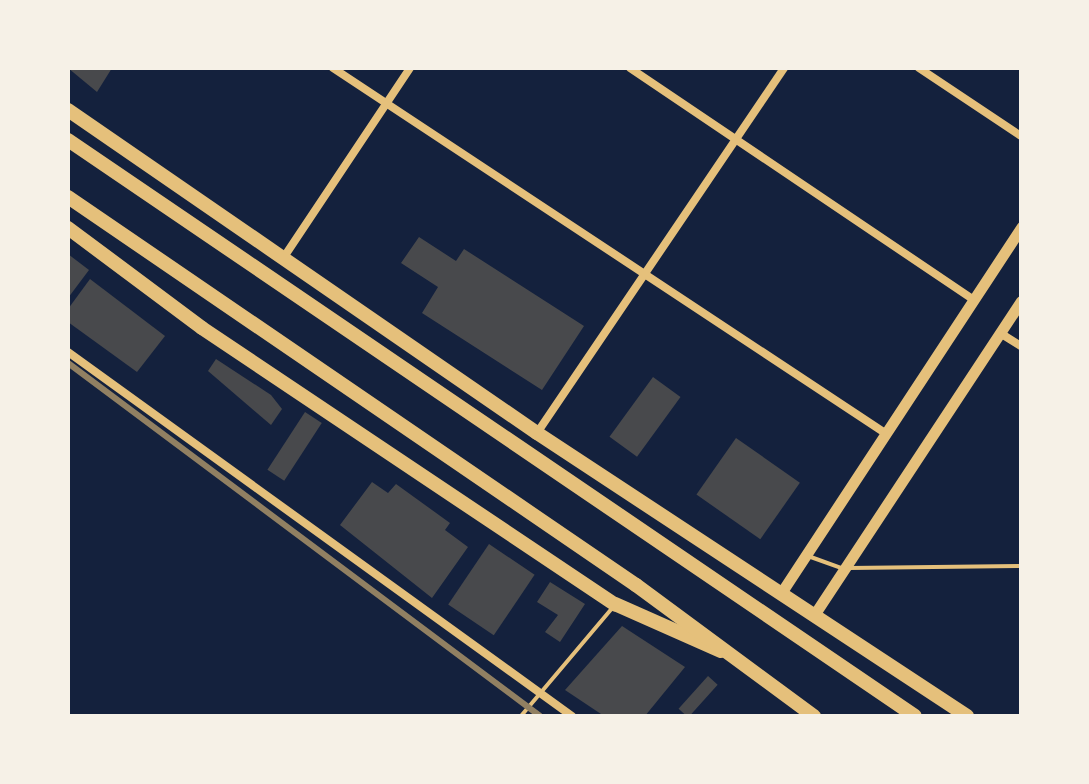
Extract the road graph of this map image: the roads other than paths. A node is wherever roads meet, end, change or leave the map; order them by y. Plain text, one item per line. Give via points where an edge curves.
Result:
1 (333, 68) edge
2 (410, 68) edge
3 (630, 68) edge
4 (784, 68) edge
5 (919, 68) edge
6 (387, 103) junction
7 (68, 110) edge
8 (1021, 136) edge
9 (738, 139) junction
10 (68, 140) edge
11 (68, 197) edge
12 (1021, 227) edge
13 (68, 228) edge
14 (284, 257) junction
15 (648, 276) junction
16 (973, 299) junction
17 (1021, 301) edge
18 (1000, 333) junction
19 (1021, 346) edge
20 (68, 352) edge
21 (537, 433) junction
22 (885, 433) junction
23 (806, 555) junction
24 (1021, 566) edge
25 (842, 569) junction
26 (781, 593) junction
27 (615, 604) junction
28 (814, 615) junction
29 (723, 652) junction
30 (537, 692) junction
31 (521, 716) edge
32 (572, 716) edge
33 (814, 716) edge
34 (915, 716) edge
35 (967, 716) edge

1 - 6 street
2 - 6 street
3 - 9 street
4 - 9 street
5 - 8 street
6 - 14 street
6 - 15 street
7 - 14 main road
9 - 15 street
9 - 16 street
10 - 34 main road
11 - 29 main road
12 - 16 street
13 - 27 main road via 202,328
14 - 21 main road
15 - 21 street
15 - 22 street
16 - 22 street
17 - 18 street
18 - 19 street
18 - 25 street
20 - 30 street
21 - 26 main road
22 - 23 street
23 - 25 lane
23 - 26 street
24 - 25 lane
25 - 28 street
26 - 28 main road
27 - 29 main road
27 - 30 lane
28 - 35 main road
29 - 33 main road
30 - 31 lane
30 - 32 street

